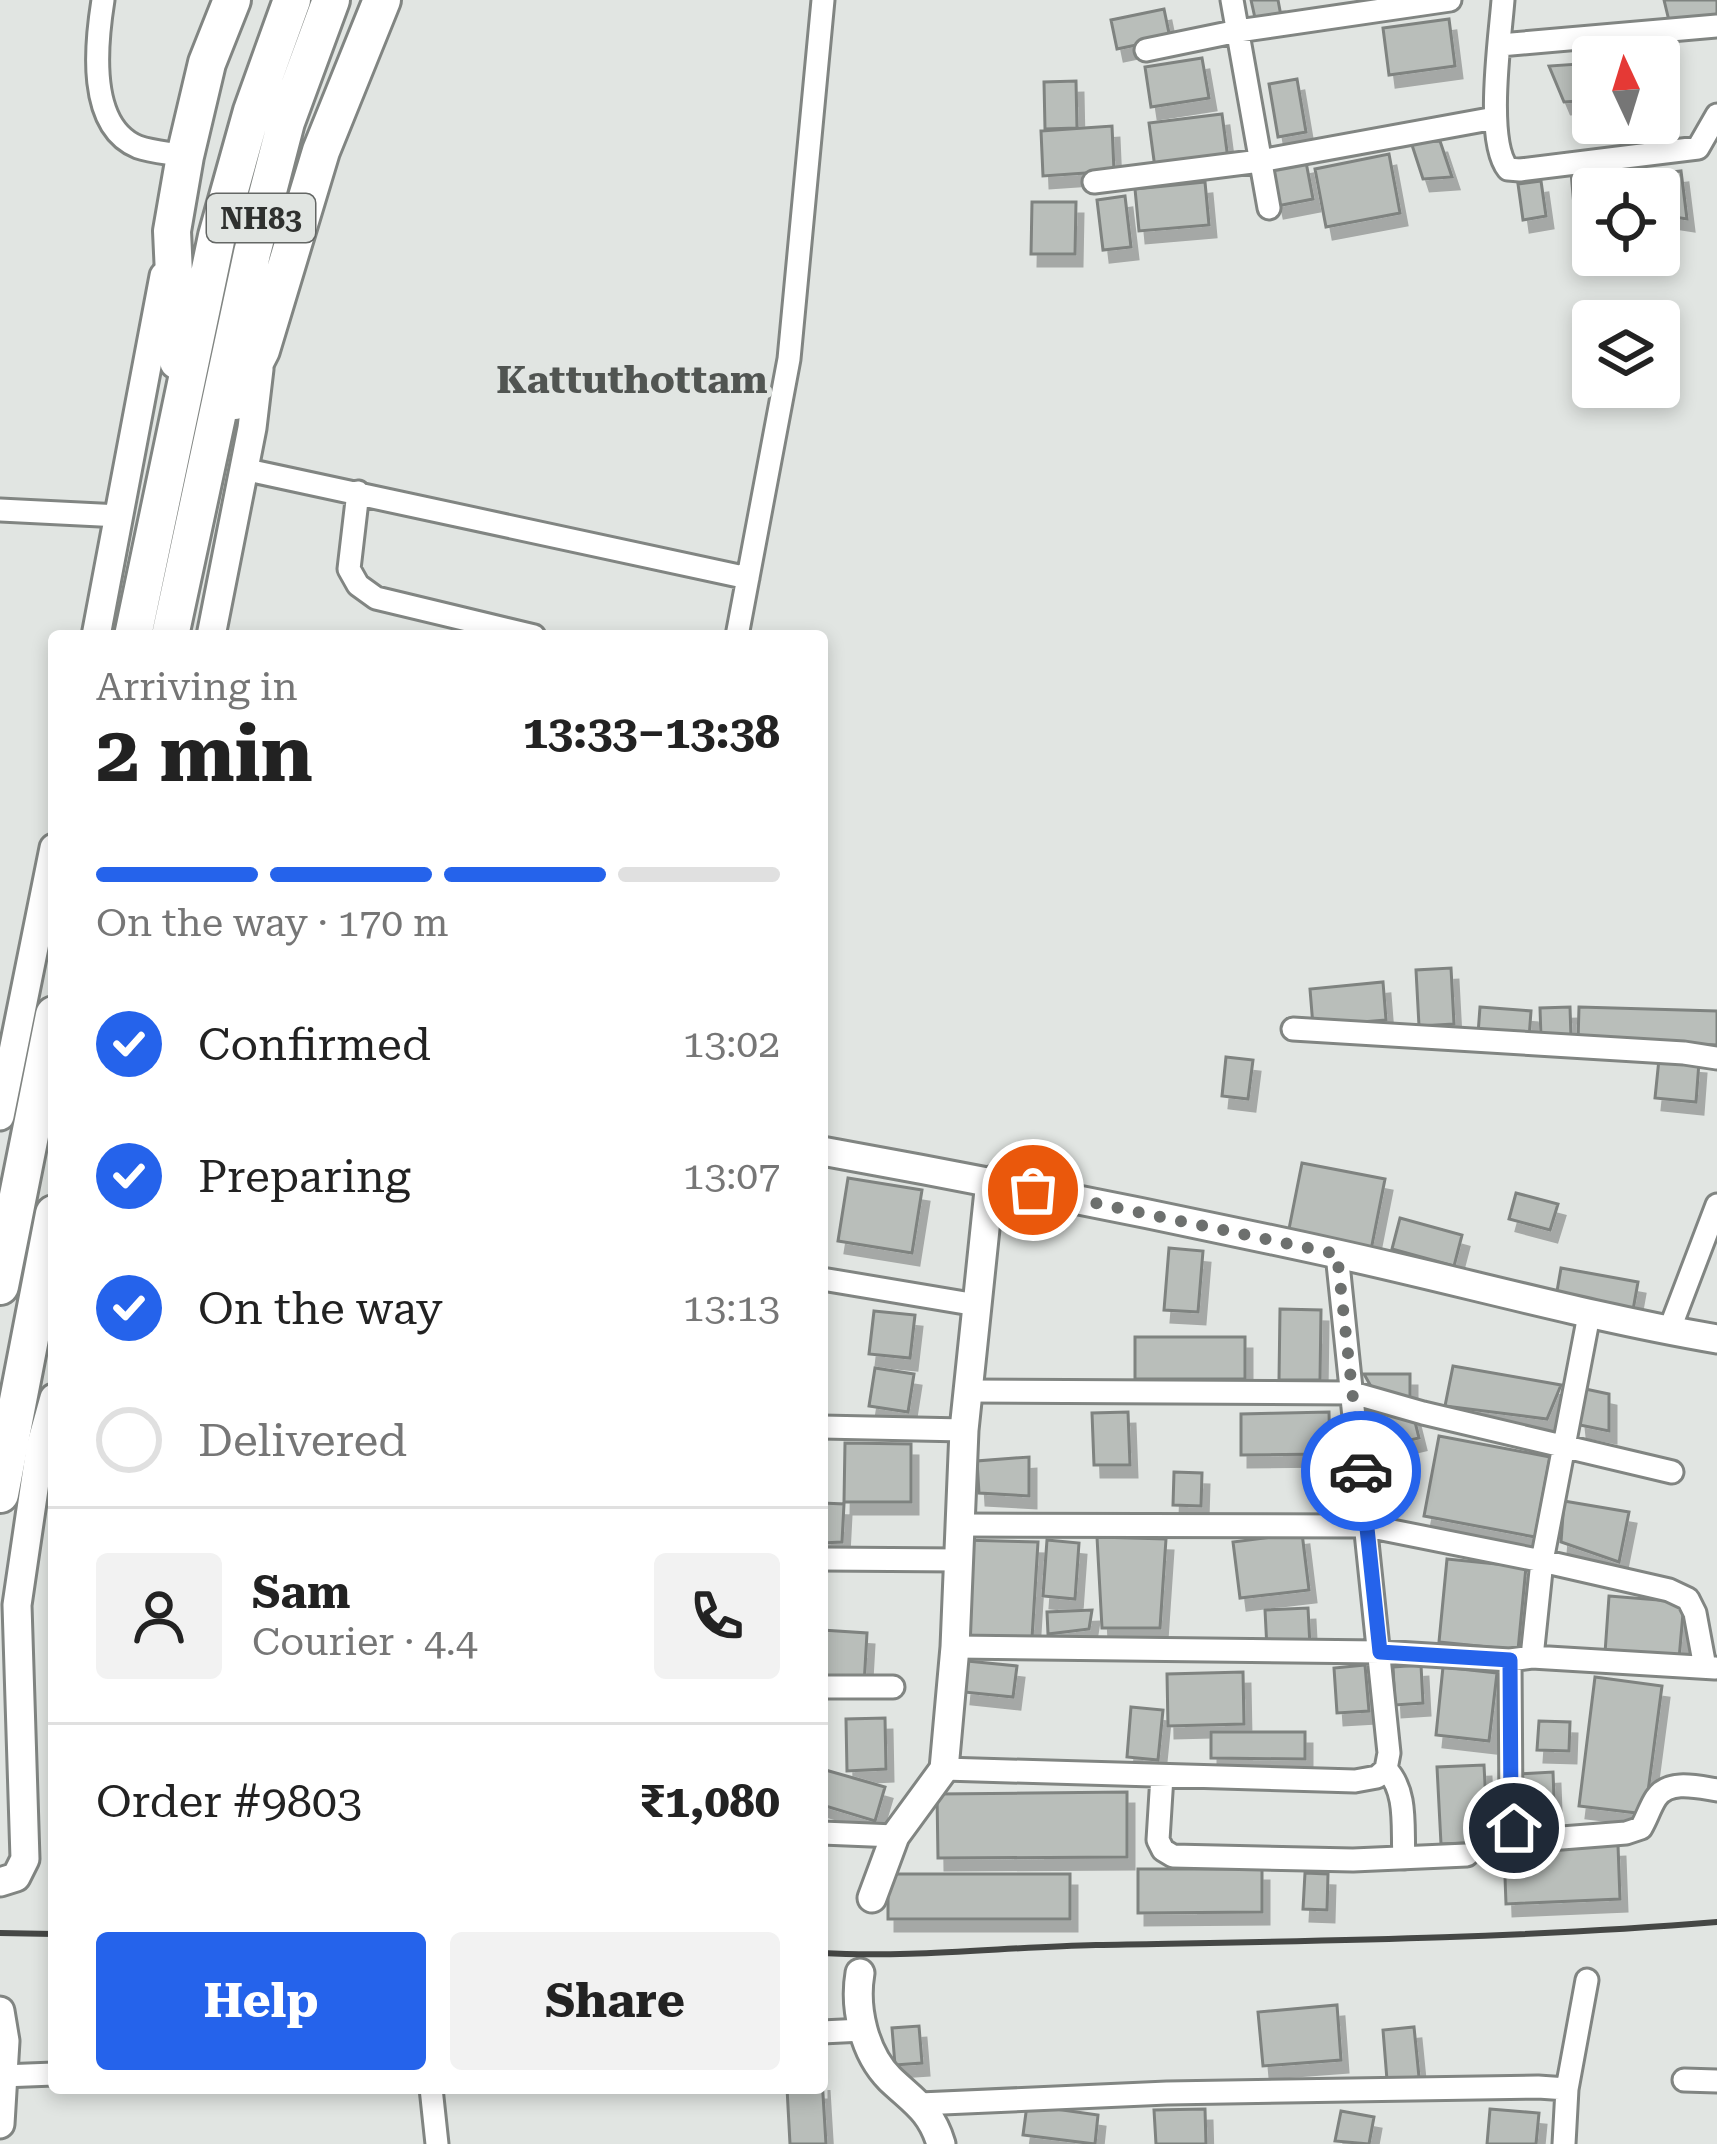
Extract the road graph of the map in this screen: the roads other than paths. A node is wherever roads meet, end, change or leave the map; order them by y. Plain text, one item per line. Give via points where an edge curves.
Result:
1 (103, 0) edge
2 (232, 0) edge
3 (292, 0) edge
4 (332, 0) edge
5 (382, 0) edge
6 (823, 0) edge
7 (1232, 0) edge
8 (1450, 0) edge
9 (1503, 0) edge
10 (1717, 26) edge
11 (1238, 31) junction
12 (1500, 45) junction
13 (1146, 50) dead end
14 (1717, 115) edge
15 (1495, 118) junction
16 (185, 156) junction
17 (1260, 161) junction
18 (1094, 182) dead end
19 (1269, 208) dead end
20 (172, 231) junction
21 (261, 350) junction
22 (181, 419) junction
23 (213, 443) junction
24 (243, 469) junction
25 (358, 492) junction
26 (0, 510) edge
27 (119, 516) junction
28 (748, 578) junction
29 (97, 630) edge
30 (134, 630) edge
31 (171, 630) edge
32 (212, 630) edge
33 (508, 630) edge
34 (738, 630) edge
35 (48, 878) edge
36 (1293, 1029) dead end
37 (48, 1045) edge
38 (1717, 1058) edge
39 (0, 1116) edge
40 (828, 1152) edge
41 (990, 1181) junction
42 (1717, 1205) edge
43 (48, 1245) edge
44 (1337, 1254) junction
45 (828, 1281) edge
46 (0, 1286) edge
47 (977, 1305) junction
48 (1589, 1315) junction
49 (1670, 1331) junction
50 (1717, 1339) edge
51 (968, 1390) junction
52 (1353, 1393) junction
53 (48, 1420) edge
54 (828, 1427) edge
55 (964, 1430) junction
56 (1564, 1444) junction
57 (1672, 1472) dead end
58 (0, 1494) edge
59 (40, 1525) edge
60 (961, 1525) junction
61 (1366, 1526) junction
62 (828, 1559) edge
63 (959, 1560) junction
64 (1542, 1561) junction
65 (955, 1647) junction
66 (1380, 1652) junction
67 (1521, 1659) junction
68 (1711, 1668) edge
69 (828, 1687) edge
70 (893, 1687) dead end
71 (944, 1769) junction
72 (1386, 1769) junction
73 (1162, 1776) junction
74 (1717, 1790) edge
75 (828, 1833) edge
76 (895, 1836) junction
77 (1467, 1855) dead end
78 (1404, 1858) junction
79 (0, 1882) edge
80 (872, 1898) dead end
81 (860, 1973) dead end
82 (1587, 1980) dead end
83 (0, 2011) edge
84 (863, 2030) junction
85 (828, 2032) edge
86 (48, 2074) edge
87 (2, 2076) edge
88 (1684, 2080) dead end
89 (1717, 2081) edge
90 (1567, 2089) junction
91 (432, 2094) edge
92 (920, 2104) junction
93 (0, 2124) edge
94 (437, 2144) edge
95 (941, 2144) edge
96 (1564, 2144) edge

1 - 16 street via 99,74 110,127 136,146
2 - 16 highway
3 - 22 highway, NH83 via 217,236
4 - 23 highway, NH83 via 286,122
5 - 21 highway via 321,151
6 - 28 street via 789,359
7 - 11 street
8 - 11 street
9 - 12 street
10 - 12 street
11 - 13 street
11 - 17 street
12 - 15 street
14 - 15 street via 1698,148 1520,170 1500,160
15 - 17 street
16 - 20 highway
17 - 18 street
17 - 19 street
20 - 22 highway
20 - 27 street
21 - 23 highway
21 - 24 street
22 - 30 highway, NH83
23 - 31 highway, NH83
24 - 25 street
24 - 32 street
25 - 28 street
25 - 33 street via 349,569 358,585 376,598
26 - 27 street
27 - 29 street
28 - 34 street
35 - 39 street
36 - 38 street
37 - 46 highway
40 - 41 street
41 - 44 street
41 - 47 street
42 - 49 street
43 - 58 highway
44 - 48 street
44 - 52 street
45 - 47 street
47 - 51 street
48 - 49 street
48 - 56 street
49 - 50 street
51 - 52 street
51 - 55 street
52 - 56 street
52 - 61 street
53 - 59 street
54 - 55 street
55 - 60 street
56 - 57 street
56 - 64 street
59 - 79 street via 17,1606 25,1859 16,1877
60 - 61 street
60 - 63 street
61 - 64 street
61 - 66 street
62 - 63 street
63 - 65 street
64 - 67 street
64 - 68 street via 1688,1599
65 - 66 street
65 - 71 street
66 - 67 street
66 - 72 street
67 - 68 street
67 - 74 street via 1511,1811 1521,1838 1626,1833 1641,1828 1667,1788
69 - 70 street
71 - 73 street
71 - 76 street
72 - 73 street via 1355,1781
72 - 78 street via 1401,1798
73 - 78 street via 1158,1840 1173,1856
75 - 76 street
76 - 80 street
77 - 78 street
81 - 84 street
82 - 90 street
83 - 87 street
84 - 85 street
84 - 92 street via 885,2074
86 - 87 street
87 - 93 street
88 - 89 street
90 - 92 street via 1168,2092
90 - 96 street
91 - 94 street
92 - 95 street

